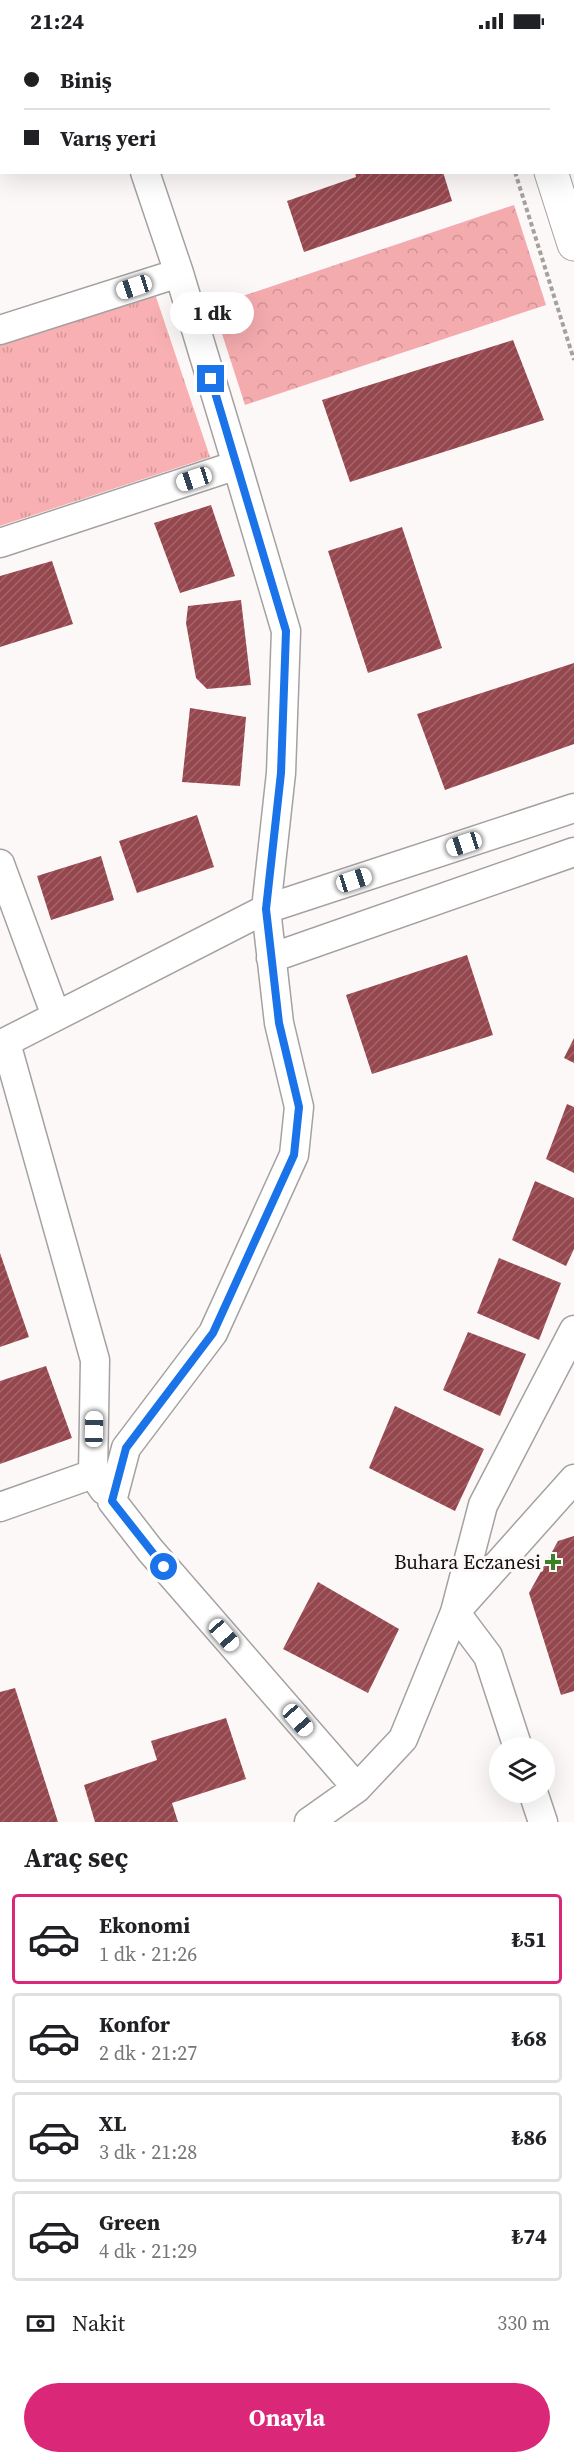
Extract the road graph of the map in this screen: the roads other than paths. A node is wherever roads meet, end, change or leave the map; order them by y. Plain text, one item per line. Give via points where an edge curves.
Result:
1 (146, 174) edge
2 (551, 174) edge
3 (574, 244) edge
4 (179, 273) junction
5 (0, 330) edge
6 (237, 465) junction
7 (0, 543) edge
8 (574, 808) edge
9 (574, 852) edge
10 (0, 864) edge
11 (266, 909) junction
12 (271, 958) junction
13 (56, 1016) junction
14 (3, 1044) edge
15 (574, 1330) edge
16 (93, 1474) junction
17 (574, 1479) edge
18 (112, 1501) junction
19 (0, 1507) edge
20 (454, 1612) junction
21 (514, 1737) edge
22 (357, 1788) junction
23 (537, 1803) edge
24 (309, 1822) edge
25 (543, 1822) edge

1 - 4 street
2 - 3 main road
4 - 5 street
4 - 6 street
6 - 7 street
6 - 11 street via 286,631 281,773
8 - 11 street
9 - 12 street
10 - 13 street
11 - 12 street
11 - 13 street
12 - 18 street via 279,1023 299,1107 294,1155 213,1333 126,1448
13 - 14 street
14 - 16 street via 95,1360
15 - 20 street via 483,1505
16 - 18 street
16 - 19 street
17 - 20 street
18 - 22 street
20 - 21 street via 488,1656
20 - 22 street via 403,1739
22 - 24 street
23 - 25 street

